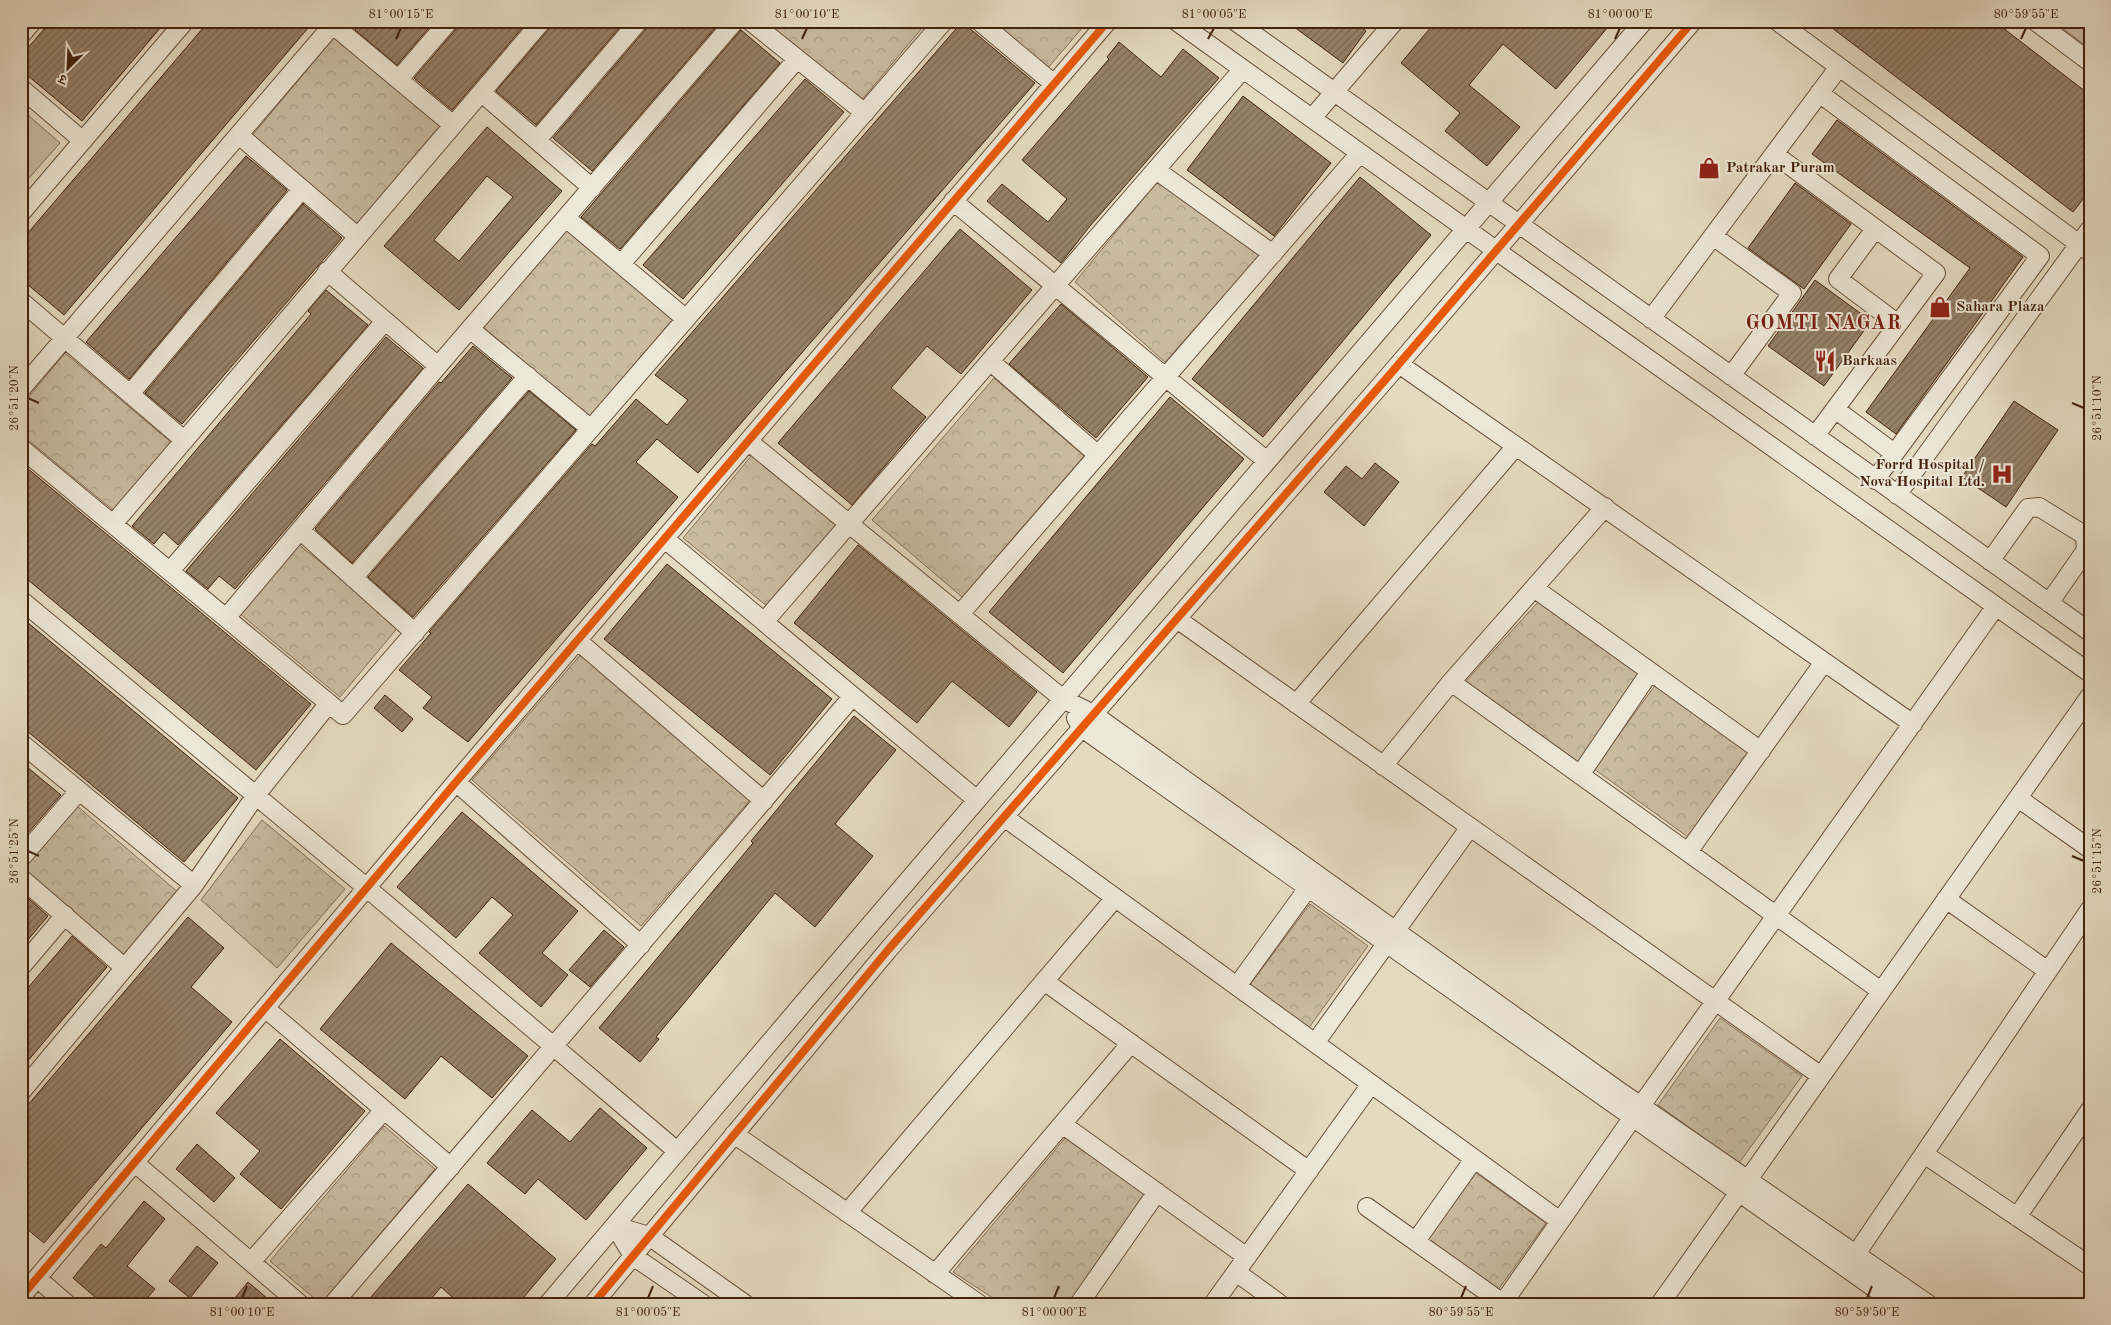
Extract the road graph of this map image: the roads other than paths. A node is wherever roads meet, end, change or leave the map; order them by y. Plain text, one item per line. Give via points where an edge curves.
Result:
1 (33, 21) edge
2 (184, 21) edge
3 (449, 21) edge
4 (542, 21) edge
5 (640, 21) edge
6 (734, 21) edge
7 (750, 21) edge
8 (944, 21) edge
9 (979, 21) edge
10 (1108, 21) edge
11 (1176, 21) edge
12 (1235, 21) edge
13 (1644, 21) edge
14 (1693, 21) edge
15 (1777, 21) edge
16 (2035, 21) edge
17 (335, 23) edge
18 (1389, 23) edge
19 (21, 35) edge
20 (797, 59) junction
21 (2090, 62) edge
22 (1839, 67) junction
23 (1242, 69) junction
24 (399, 79) junction
25 (1054, 84) junction
26 (21, 88) edge
27 (1334, 92) junction
28 (482, 93) junction
29 (1819, 93) junction
30 (864, 113) junction
31 (1312, 118) junction
32 (454, 125) junction
33 (239, 135) junction
34 (537, 140) junction
35 (83, 141) junction
36 (1360, 153) junction
37 (1774, 154) junction
38 (1156, 170) junction
39 (592, 188) junction
40 (302, 189) junction
41 (953, 202) junction
42 (1488, 202) junction
43 (21, 213) edge
44 (566, 218) junction
45 (1519, 224) junction
46 (1875, 228) junction
47 (2090, 228) edge
48 (1466, 229) junction
49 (357, 236) junction
50 (1713, 236) junction
51 (2084, 248) edge
52 (1496, 251) junction
53 (1273, 254) junction
54 (621, 264) junction
55 (328, 271) junction
56 (1055, 286) junction
57 (21, 302) edge
58 (686, 319) junction
59 (1651, 319) junction
60 (385, 321) junction
61 (1898, 324) junction
62 (470, 329) junction
63 (64, 339) junction
64 (990, 361) junction
65 (1399, 364) junction
66 (438, 366) junction
67 (528, 376) junction
68 (1731, 376) junction
69 (1166, 377) junction
70 (21, 389) edge
71 (130, 394) junction
72 (1835, 409) junction
73 (591, 429) junction
74 (1815, 436) junction
75 (184, 440) junction
76 (748, 441) junction
77 (1516, 446) junction
78 (21, 448) edge
79 (1894, 453) junction
80 (1098, 455) junction
81 (1266, 461) junction
82 (1875, 480) junction
83 (1897, 495) junction
84 (1605, 508) junction
85 (113, 524) junction
86 (849, 524) junction
87 (300, 530) junction
88 (664, 539) junction
89 (1990, 561) junction
90 (170, 571) junction
91 (353, 578) junction
92 (1534, 588) junction
93 (21, 600) edge
94 (2049, 603) junction
95 (1996, 606) junction
96 (960, 614) junction
97 (226, 618) junction
98 (1177, 619) junction
99 (764, 622) junction
100 (2090, 632) edge
101 (415, 633) junction
102 (578, 641) junction
103 (1824, 662) junction
104 (1650, 672) junction
105 (2090, 673) edge
106 (1451, 682) junction
107 (2090, 696) edge
108 (852, 697) junction
109 (1063, 698) junction
110 (329, 704) junction
111 (1296, 704) junction
112 (1094, 714) junction
113 (1913, 724) junction
114 (1082, 728) junction
115 (22, 745) edge
116 (1760, 751) junction
117 (1384, 766) junction
118 (1580, 775) junction
119 (456, 782) junction
120 (79, 790) junction
121 (256, 795) junction
122 (2018, 798) junction
123 (976, 800) junction
124 (764, 801) junction
125 (1004, 817) junction
126 (1470, 827) junction
127 (2090, 849) edge
128 (1688, 852) junction
129 (21, 858) edge
130 (21, 878) edge
131 (194, 886) junction
132 (367, 888) junction
133 (1308, 888) junction
134 (1115, 898) junction
135 (1946, 899) junction
136 (2090, 909) edge
137 (65, 915) junction
138 (1776, 916) junction
139 (1390, 936) junction
140 (641, 945) junction
141 (21, 967) edge
142 (125, 968) junction
143 (2048, 971) junction
144 (1044, 981) junction
145 (1237, 986) junction
146 (1881, 991) junction
147 (1716, 1001) junction
148 (265, 1008) junction
149 (1131, 1043) junction
150 (1315, 1043) junction
151 (555, 1047) junction
152 (1821, 1076) junction
153 (1371, 1084) junction
154 (21, 1092) edge
155 (384, 1110) junction
156 (2090, 1110) edge
157 (1636, 1111) junction
158 (1062, 1124) junction
159 (734, 1134) junction
160 (677, 1152) junction
161 (1924, 1154) junction
162 (1474, 1159) junction
163 (135, 1163) junction
164 (451, 1167) junction
165 (1309, 1171) junction
166 (1743, 1186) junction
167 (1157, 1192) junction
168 (1367, 1207) dead end
169 (847, 1213) junction
170 (2017, 1217) junction
171 (1560, 1221) junction
172 (614, 1226) junction
173 (649, 1236) junction
174 (1416, 1241) junction
175 (1856, 1254) junction
176 (633, 1256) junction
177 (1247, 1257) junction
178 (251, 1262) junction
179 (2090, 1266) edge
180 (1236, 1272) junction
181 (935, 1274) junction
182 (37, 1278) junction
183 (21, 1297) edge
184 (1667, 1301) edge
185 (67, 1304) edge
186 (300, 1304) edge
187 (333, 1304) edge
188 (548, 1304) edge
189 (593, 1304) edge
190 (702, 1304) edge
191 (745, 1304) edge
192 (979, 1304) edge
193 (1079, 1304) edge
194 (1213, 1304) edge
195 (1280, 1304) edge
196 (1503, 1304) edge
197 (1897, 1304) edge
198 (1928, 1304) edge

1 - 19 street
2 - 35 street
3 - 24 street
4 - 28 street
5 - 34 street
6 - 39 street
7 - 20 street
8 - 30 street
9 - 25 street
10 - 25 street
11 - 23 street
12 - 27 street
13 - 42 street
14 - 45 street
15 - 22 street
16 - 21 street
17 - 24 street
17 - 33 street
18 - 27 street
20 - 30 street
20 - 54 street
22 - 29 street
22 - 51 street
23 - 31 street
23 - 38 street
24 - 32 street
25 - 41 street
26 - 35 street
27 - 31 street
27 - 42 street
28 - 32 street
28 - 34 street
29 - 37 street
29 - 79 street via 2040,256
30 - 58 street
31 - 36 street
32 - 49 street
33 - 40 street
33 - 63 street
34 - 39 street
35 - 43 street
36 - 48 street
36 - 53 street
37 - 46 street
37 - 50 street
38 - 53 street
38 - 56 street
39 - 44 street
40 - 49 street
40 - 71 street
41 - 56 street
41 - 76 street
42 - 45 street
42 - 48 street
44 - 54 street
44 - 62 street
45 - 52 street
45 - 59 street
46 - 61 street via 1838,279
46 - 61 street via 1936,273
47 - 51 street
48 - 52 street
48 - 81 street
49 - 55 street
50 - 59 street
50 - 68 street via 1792,293
51 - 83 street
52 - 65 street
52 - 95 street
53 - 69 street
54 - 58 street
55 - 60 street
55 - 75 street
56 - 64 street
56 - 69 street
57 - 63 street
58 - 73 street
59 - 68 street
60 - 66 street
60 - 90 street
61 - 72 street
62 - 66 street
62 - 67 street
63 - 70 street
63 - 71 street
64 - 80 street
64 - 86 street
65 - 77 street
65 - 98 street
66 - 87 street
67 - 73 street
67 - 91 street
68 - 74 street
69 - 80 street
69 - 81 street
71 - 75 street
72 - 74 street
72 - 79 street
73 - 101 street
74 - 82 street
75 - 85 street
76 - 86 street
76 - 88 street
77 - 84 street
77 - 111 street
78 - 85 street
79 - 82 street
80 - 96 street
81 - 109 street
82 - 83 street
83 - 89 street
84 - 92 street
84 - 103 street
85 - 90 street
86 - 96 street
86 - 99 street
87 - 91 street
87 - 97 street
88 - 99 street
88 - 102 street
89 - 94 street
89 - 94 street via 2028,508 2039,507 2081,533 2086,550
90 - 97 street
91 - 101 street
92 - 104 street
92 - 106 street
93 - 121 street
94 - 100 street
95 - 105 street
95 - 113 street
96 - 109 street
97 - 110 street
98 - 111 street
98 - 112 street
99 - 108 street
101 - 110 street via 343,715
102 - 119 street
102 - 124 street
103 - 113 street
103 - 116 street
104 - 116 street
104 - 118 street
106 - 117 street
106 - 118 street
107 - 122 street
108 - 123 street
108 - 124 street
109 - 112 street
109 - 114 street
109 - 123 street
110 - 121 street
111 - 117 street
112 - 114 street
112 - 139 street
113 - 138 street
114 - 125 street
114 - 133 street
115 - 120 street
116 - 128 street
117 - 126 street
118 - 128 street
119 - 132 street
119 - 140 street
120 - 129 street
120 - 131 street
121 - 131 street
121 - 132 street
122 - 127 street
122 - 135 street
123 - 160 street
124 - 140 street
125 - 134 street
125 - 159 street
126 - 139 street
126 - 147 street
128 - 138 street
130 - 137 street
131 - 142 street
132 - 148 street
132 - 151 street
133 - 139 street
133 - 145 street
134 - 144 street
134 - 145 street
135 - 143 street
135 - 146 street
136 - 143 street
137 - 141 street
137 - 142 street
138 - 146 street
138 - 147 street
139 - 150 street
139 - 157 street
140 - 151 street
142 - 154 street
143 - 161 street
144 - 149 street
144 - 169 street
145 - 150 street
146 - 152 street
147 - 152 street
147 - 157 street
148 - 155 street
148 - 163 street
149 - 158 street
149 - 165 street
150 - 153 street
151 - 160 street
151 - 164 street
152 - 166 street
153 - 162 street
153 - 165 street
155 - 164 street
155 - 178 street
156 - 170 street
157 - 166 street
157 - 171 street
158 - 167 street
158 - 181 street
159 - 169 street
159 - 173 street
160 - 172 street
161 - 170 street
161 - 175 street
162 - 171 street
162 - 174 street
163 - 178 street
163 - 182 street
164 - 187 street
165 - 177 street
166 - 175 street
166 - 184 street
166 - 197 street
167 - 177 street
167 - 193 street
168 - 174 street
169 - 181 street
170 - 179 street
171 - 196 street
172 - 173 street
172 - 176 street
172 - 188 street
173 - 176 street
173 - 191 street
174 - 196 street
175 - 198 street
176 - 189 street
176 - 190 street
177 - 180 street
178 - 186 street
180 - 194 street
180 - 195 street
181 - 192 street
182 - 183 street
182 - 185 street

